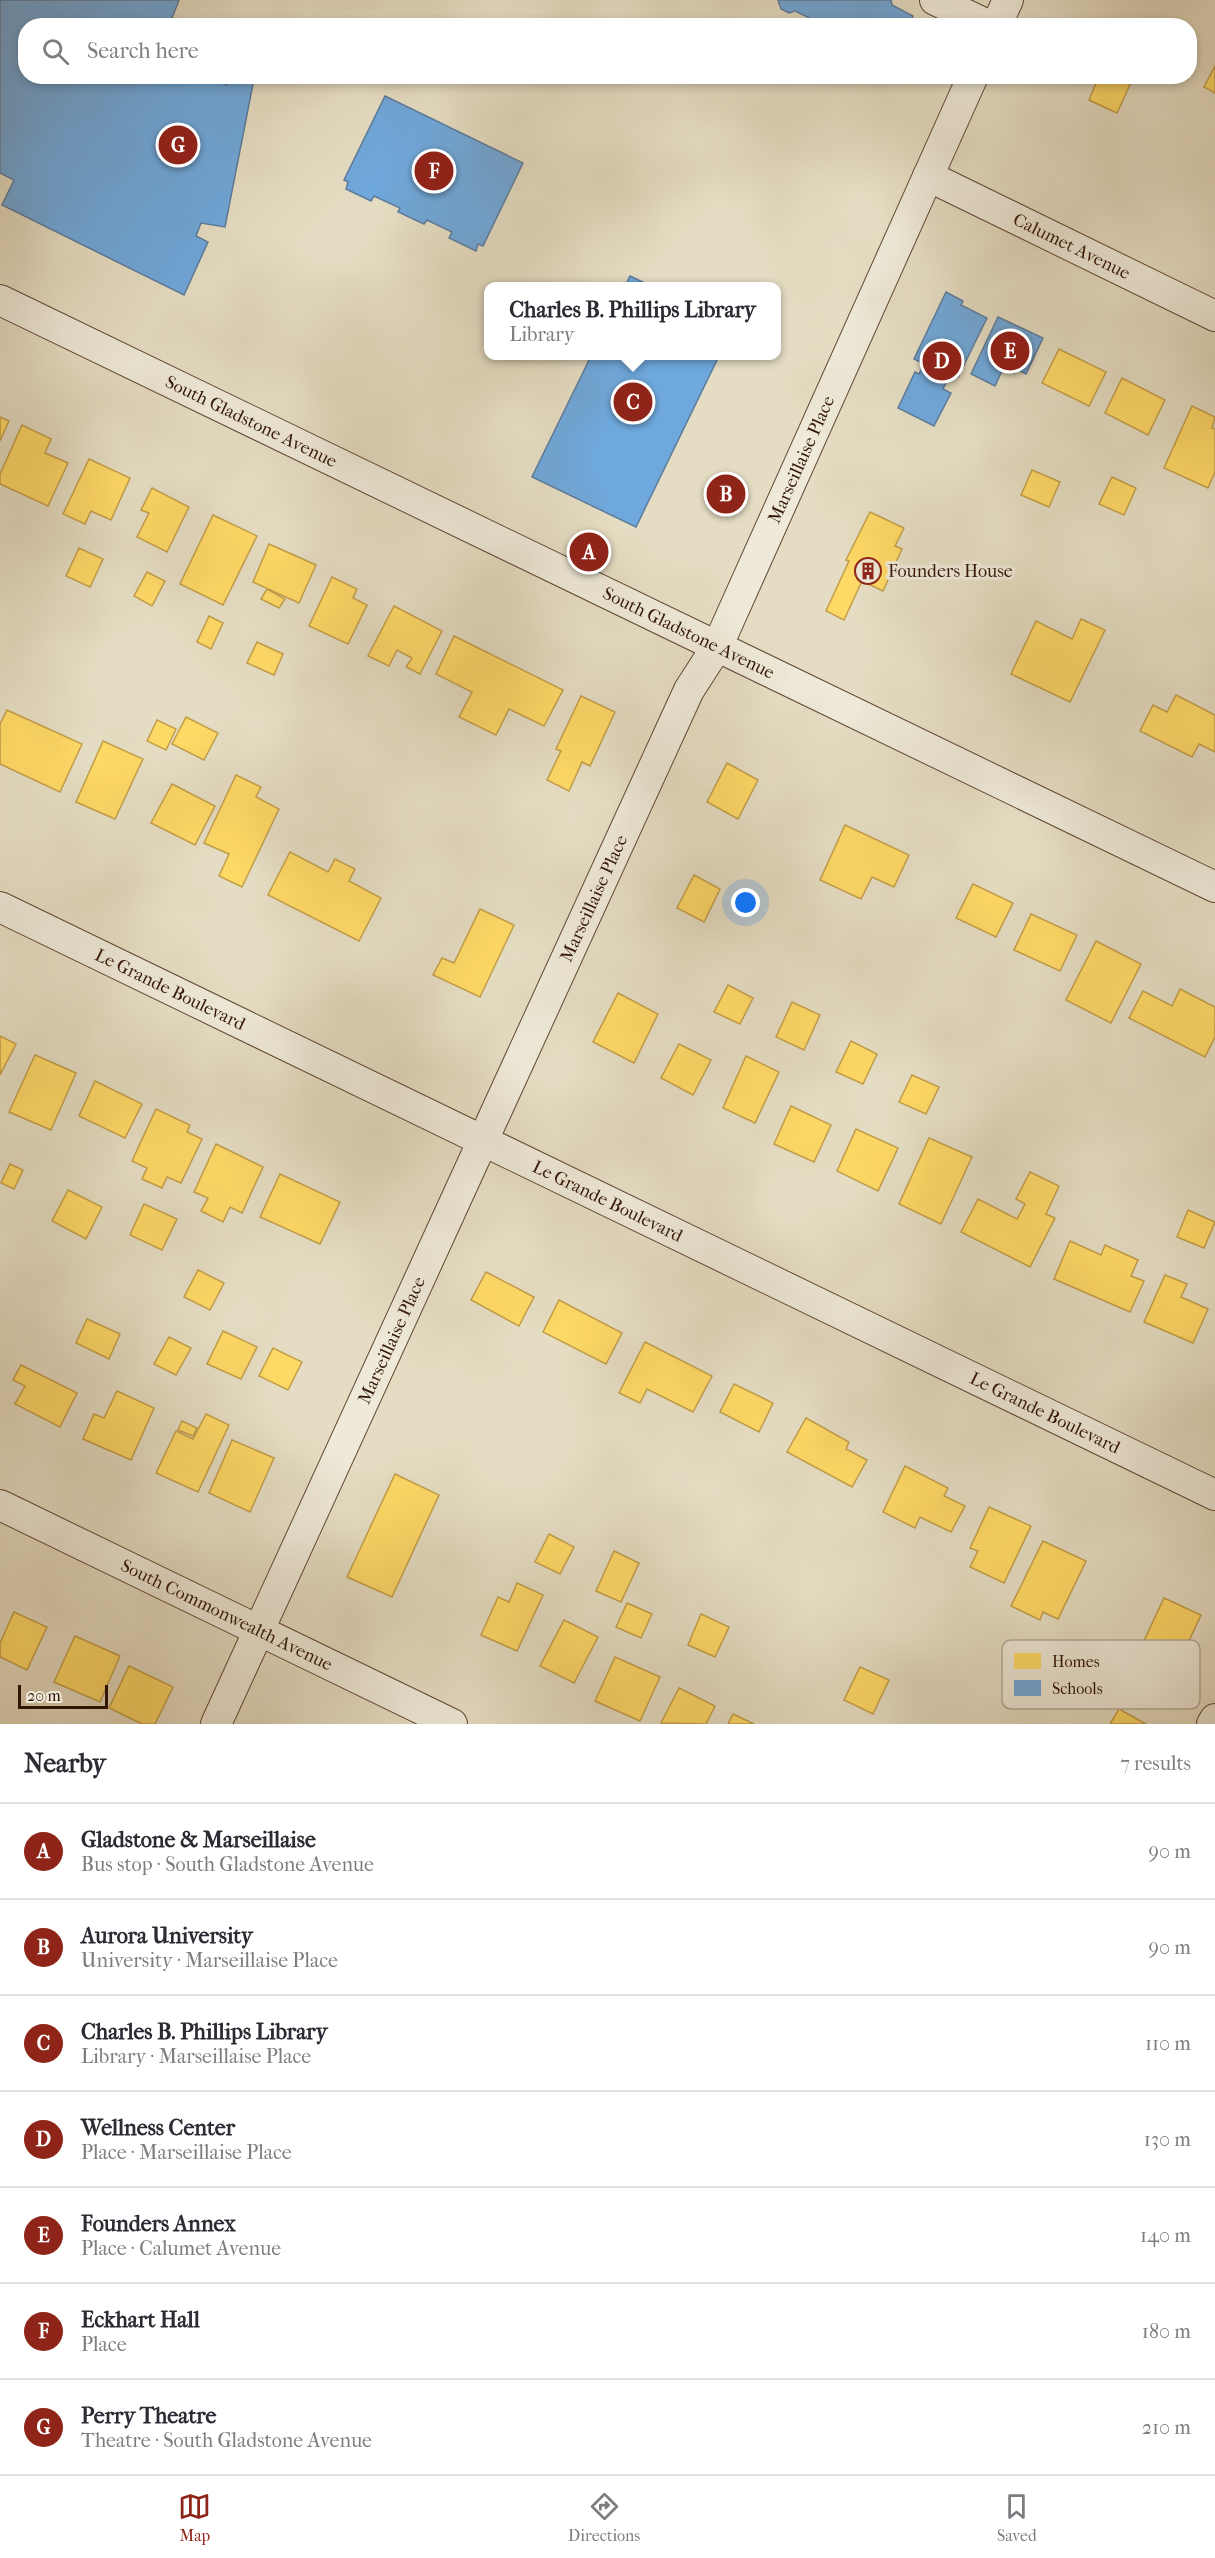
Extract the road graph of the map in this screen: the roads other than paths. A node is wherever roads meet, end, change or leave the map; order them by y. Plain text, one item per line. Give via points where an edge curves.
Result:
1 (935, 0) edge
2 (1008, 0) edge
3 (973, 18) edge
4 (1000, 18) edge
5 (969, 84) edge
6 (928, 176) junction
7 (0, 300) edge
8 (1215, 316) edge
9 (718, 645) junction
10 (1215, 887) edge
11 (0, 907) edge
12 (484, 1142) junction
13 (1215, 1495) edge
14 (0, 1505) edge
15 (259, 1630) junction
16 (1215, 1719) edge
17 (216, 1724) edge
18 (452, 1724) edge
19 (1212, 1724) edge

1 - 3 street
2 - 4 street
5 - 6 street, Marseillaise Place
6 - 8 street, Calumet Avenue
6 - 9 street, Marseillaise Place
7 - 9 street, South Gladstone Avenue
9 - 10 street, South Gladstone Avenue
9 - 12 street, Marseillaise Place via 689,690
11 - 12 street, Le Grande Boulevard
12 - 13 street, Le Grande Boulevard
12 - 15 street, Marseillaise Place
14 - 15 street, South Commonwealth Avenue
15 - 17 street, Marseillaise Place
15 - 18 street, South Commonwealth Avenue
16 - 19 street

